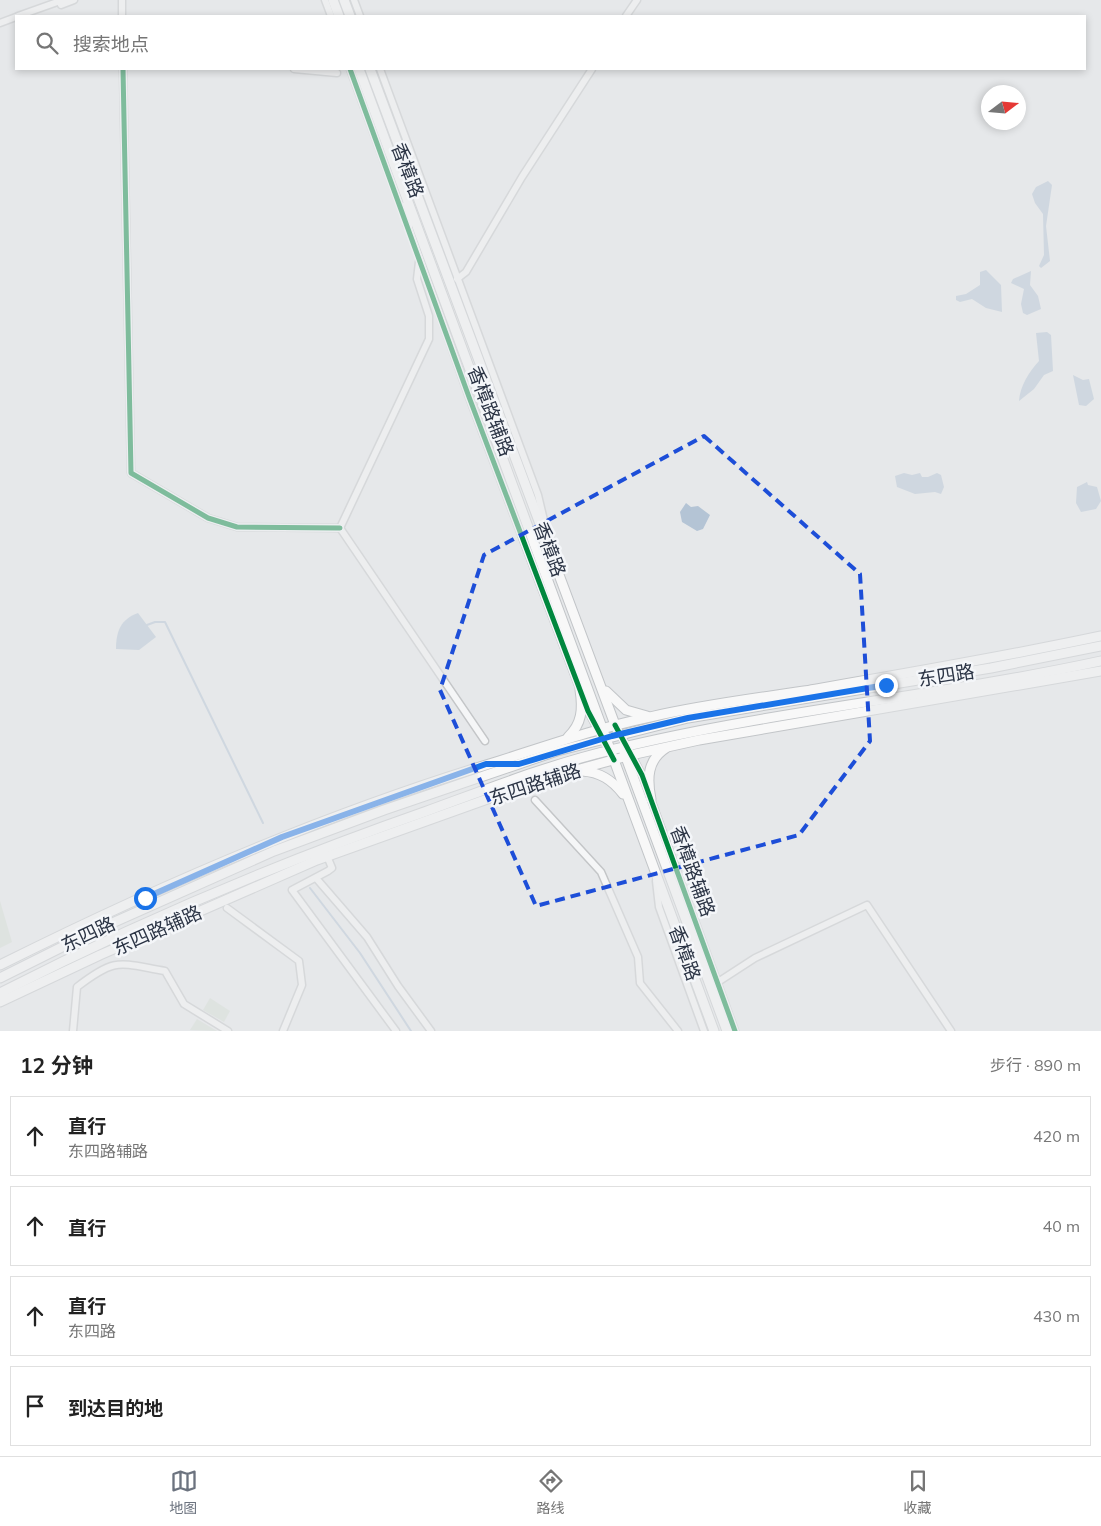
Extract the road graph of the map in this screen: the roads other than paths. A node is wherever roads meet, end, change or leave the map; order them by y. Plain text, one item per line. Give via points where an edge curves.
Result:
1 (63, 0) edge
2 (74, 0) edge
3 (122, 0) edge
4 (325, 0) edge
5 (333, 0) edge
6 (344, 0) edge
7 (354, 0) edge
8 (637, 0) edge
9 (22, 15) edge
10 (32, 15) edge
11 (122, 15) edge
12 (331, 15) edge
13 (339, 15) edge
14 (350, 15) edge
15 (360, 15) edge
16 (627, 15) edge
17 (15, 18) edge
18 (15, 21) edge
19 (0, 24) edge
20 (123, 70) edge
21 (305, 70) edge
22 (350, 70) edge
23 (359, 70) edge
24 (370, 70) edge
25 (380, 70) edge
26 (591, 70) edge
27 (337, 73) dead end
28 (403, 190) junction
29 (408, 224) junction
30 (420, 259) junction
31 (457, 279) junction
32 (340, 528) junction
33 (549, 544) junction
34 (1101, 636) edge
35 (1101, 646) edge
36 (1101, 661) edge
37 (1101, 671) edge
38 (600, 683) junction
39 (580, 690) junction
40 (738, 700) junction
41 (776, 704) junction
42 (657, 715) junction
43 (740, 724) junction
44 (778, 727) junction
45 (706, 730) junction
46 (618, 731) junction
47 (602, 734) junction
48 (563, 740) junction
49 (485, 741) dead end
50 (670, 746) junction
51 (609, 750) junction
52 (627, 751) junction
53 (534, 758) junction
54 (614, 760) junction
55 (486, 764) junction
56 (519, 764) junction
57 (569, 773) junction
58 (509, 791) junction
59 (479, 792) junction
60 (651, 799) junction
61 (535, 800) dead end
62 (630, 807) junction
63 (327, 856) junction
64 (655, 875) junction
65 (316, 878) junction
66 (227, 908) dead end
67 (0, 965) edge
68 (0, 978) edge
69 (718, 982) junction
70 (0, 992) edge
71 (0, 1002) edge
72 (73, 1031) edge
73 (228, 1031) edge
74 (283, 1031) edge
75 (396, 1031) edge
76 (431, 1031) edge
77 (678, 1031) edge
78 (704, 1031) edge
79 (714, 1031) edge
80 (727, 1031) edge
81 (735, 1031) edge
82 (951, 1031) edge

1 - 9 street
2 - 10 street
3 - 11 street
4 - 12 street
5 - 13 main road
6 - 14 main road
7 - 15 street
8 - 16 street
17 - 19 street
18 - 19 street
20 - 32 street via 131,473 208,518 238,526
21 - 27 street
22 - 29 street, 香樟路辅路
23 - 28 main road, 香樟路
24 - 33 main road, 香樟路
25 - 31 street
26 - 31 street via 522,177 466,272
28 - 29 main road
28 - 47 main road, 香樟路
29 - 30 street, 香樟路辅路
30 - 32 street via 417,279 430,316 429,339
30 - 39 street, 香樟路辅路
31 - 33 street via 538,494
32 - 49 street
33 - 38 main road, 香樟路
34 - 40 main road
35 - 41 main road, 东四路
36 - 43 main road, 东四路
37 - 44 main road, 东四路辅路
38 - 42 main road via 626,710 639,715
38 - 46 main road, 香樟路
39 - 47 street, 香樟路辅路
39 - 48 main road via 580,720 573,733
40 - 41 main road
40 - 42 main road
41 - 46 main road, 东四路
42 - 46 main road
43 - 44 main road
43 - 45 main road, 东四路
44 - 50 main road, 东四路辅路
45 - 50 main road
45 - 52 main road, 东四路
46 - 47 main road, 东四路
46 - 52 main road, 香樟路
47 - 48 main road, 东四路辅路
47 - 51 main road, 香樟路
47 - 53 main road, 东四路
48 - 53 main road
48 - 55 main road, 东四路辅路
50 - 52 main road, 东四路辅路
50 - 60 main road via 651,764 648,779
51 - 52 main road, 东四路
51 - 54 main road, 香樟路
51 - 59 main road, 东四路
52 - 54 main road, 东四路辅路
52 - 60 street, 香樟路辅路
52 - 80 main road, 香樟路
53 - 56 main road, 东四路
54 - 57 main road, 东四路辅路
54 - 62 main road, 香樟路
55 - 56 main road
55 - 67 main road, 东四路辅路 via 282,837
56 - 68 main road, 东四路 via 274,851 92,932
57 - 58 main road, 东四路辅路
57 - 62 main road via 588,772 609,780
58 - 59 main road
58 - 63 main road, 东四路辅路
59 - 70 main road, 东四路 via 256,874
60 - 69 street, 香樟路辅路
61 - 77 street via 601,872 638,958 640,982
62 - 64 main road, 香樟路
63 - 65 street via 332,868
63 - 71 main road, 东四路辅路
64 - 78 street, 香樟路 via 659,907
64 - 79 main road, 香樟路
65 - 75 street via 292,890
65 - 76 street via 367,937
66 - 74 street via 299,961 302,985
69 - 81 street, 香樟路辅路
69 - 82 street via 755,958 867,905
72 - 73 street via 77,987 99,970 117,963 165,971 184,1004

